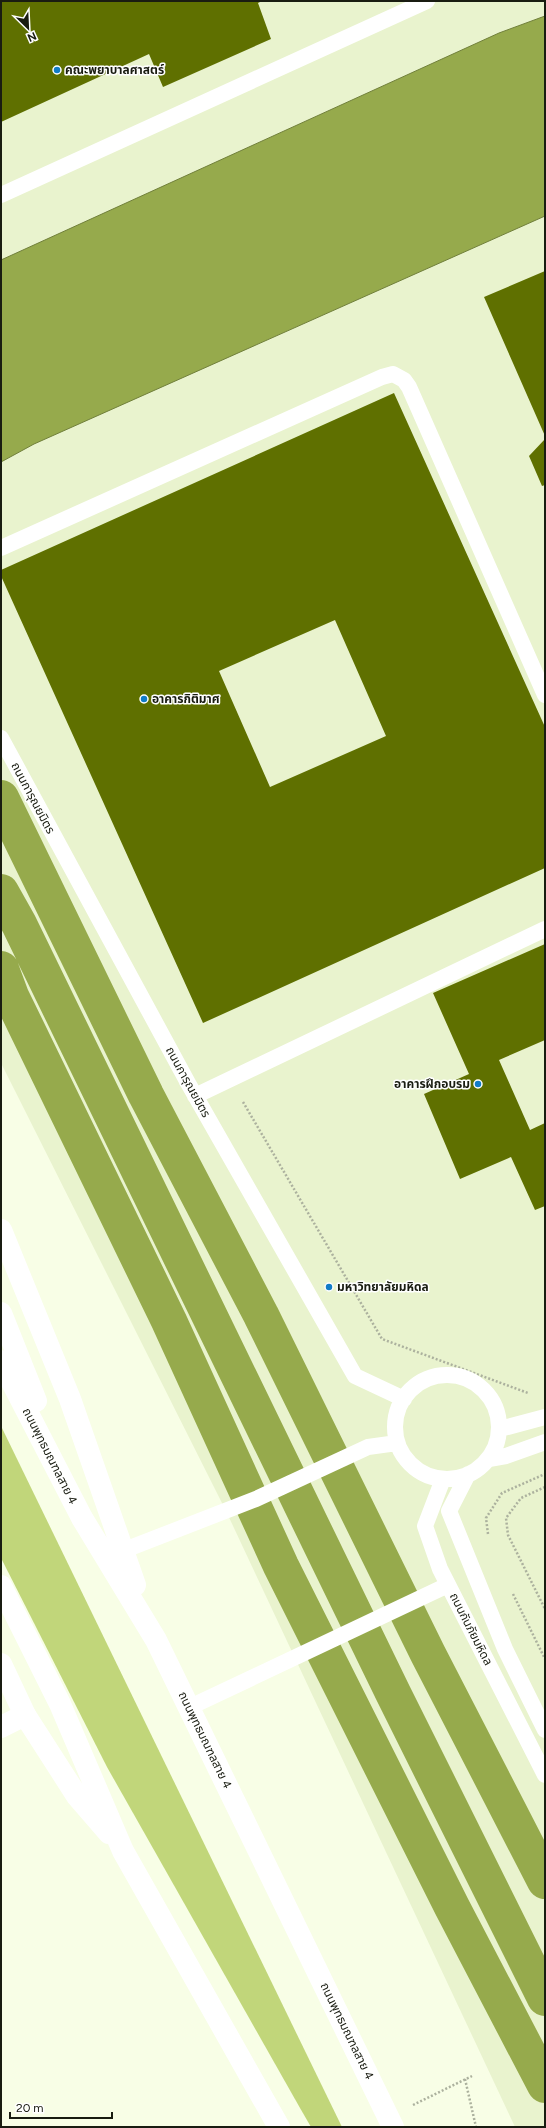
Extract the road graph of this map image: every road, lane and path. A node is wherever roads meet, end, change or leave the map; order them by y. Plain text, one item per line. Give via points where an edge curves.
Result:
1 (428, 1) edge
2 (1, 195) edge
3 (1, 548) edge
4 (545, 694) edge
5 (1, 738) edge
6 (545, 929) edge
7 (195, 1096) junction
8 (1, 1230) edge
9 (1, 1313) edge
10 (1, 1361) edge
11 (404, 1399) junction
12 (545, 1417) edge
13 (500, 1429) junction
14 (545, 1442) edge
15 (397, 1443) junction
16 (489, 1459) junction
17 (468, 1474) junction
18 (545, 1474) edge
19 (444, 1479) junction
20 (545, 1487) edge
21 (82, 1518) junction
22 (490, 1542) dead end
23 (122, 1551) junction
24 (448, 1585) junction
25 (1, 1586) edge
26 (511, 1590) dead end
27 (545, 1610) edge
28 (156, 1640) junction
29 (545, 1659) edge
30 (1, 1664) edge
31 (190, 1707) junction
32 (25, 1715) junction
33 (1, 1727) edge
34 (545, 1730) edge
35 (545, 1775) edge
36 (124, 1851) junction
37 (472, 2076) dead end
38 (465, 2079) junction
39 (410, 2106) dead end
40 (279, 2127) edge
41 (393, 2127) edge
42 (476, 2127) edge

1 - 2 lane
3 - 4 lane via 393,374 404,380 409,387
5 - 7 lane, ถนนการุณยมิตร
6 - 7 lane
7 - 11 lane, ถนนการุณยมิตร via 355,1376
8 - 23 main road via 70,1399
9 - 21 main road
10 - 21 main road, ถนนพุทธมณฑลสาย 4
11 - 13 lane via 415,1386 430,1378 447,1375 464,1378 479,1386 491,1398
11 - 15 lane via 396,1415
12 - 13 lane
13 - 16 lane via 497,1445
14 - 16 lane via 506,1456
15 - 19 lane via 411,1465 426,1475
15 - 23 lane via 368,1447 256,1499
16 - 17 lane via 476,1471
17 - 19 lane via 461,1478
17 - 34 lane, ถนนกันภัยมหิดล via 448,1511 505,1649
18 - 22 path via 502,1493 486,1518
19 - 24 lane, ถนนกันภัยมหิดล via 425,1526
20 - 27 path via 521,1498 506,1518 508,1535
21 - 28 main road, ถนนพุทธมณฑลสาย 4
23 - 28 main road
24 - 31 lane
24 - 35 lane, ถนนกันภัยมหิดล
25 - 36 main road via 60,1704
26 - 29 path
28 - 31 main road, ถนนพุทธมณฑลสาย 4
30 - 32 main road
31 - 41 main road, ถนนพุทธมณฑลสาย 4
32 - 33 main road
32 - 36 main road via 77,1796
36 - 40 main road
37 - 38 path
38 - 39 path
38 - 42 path

